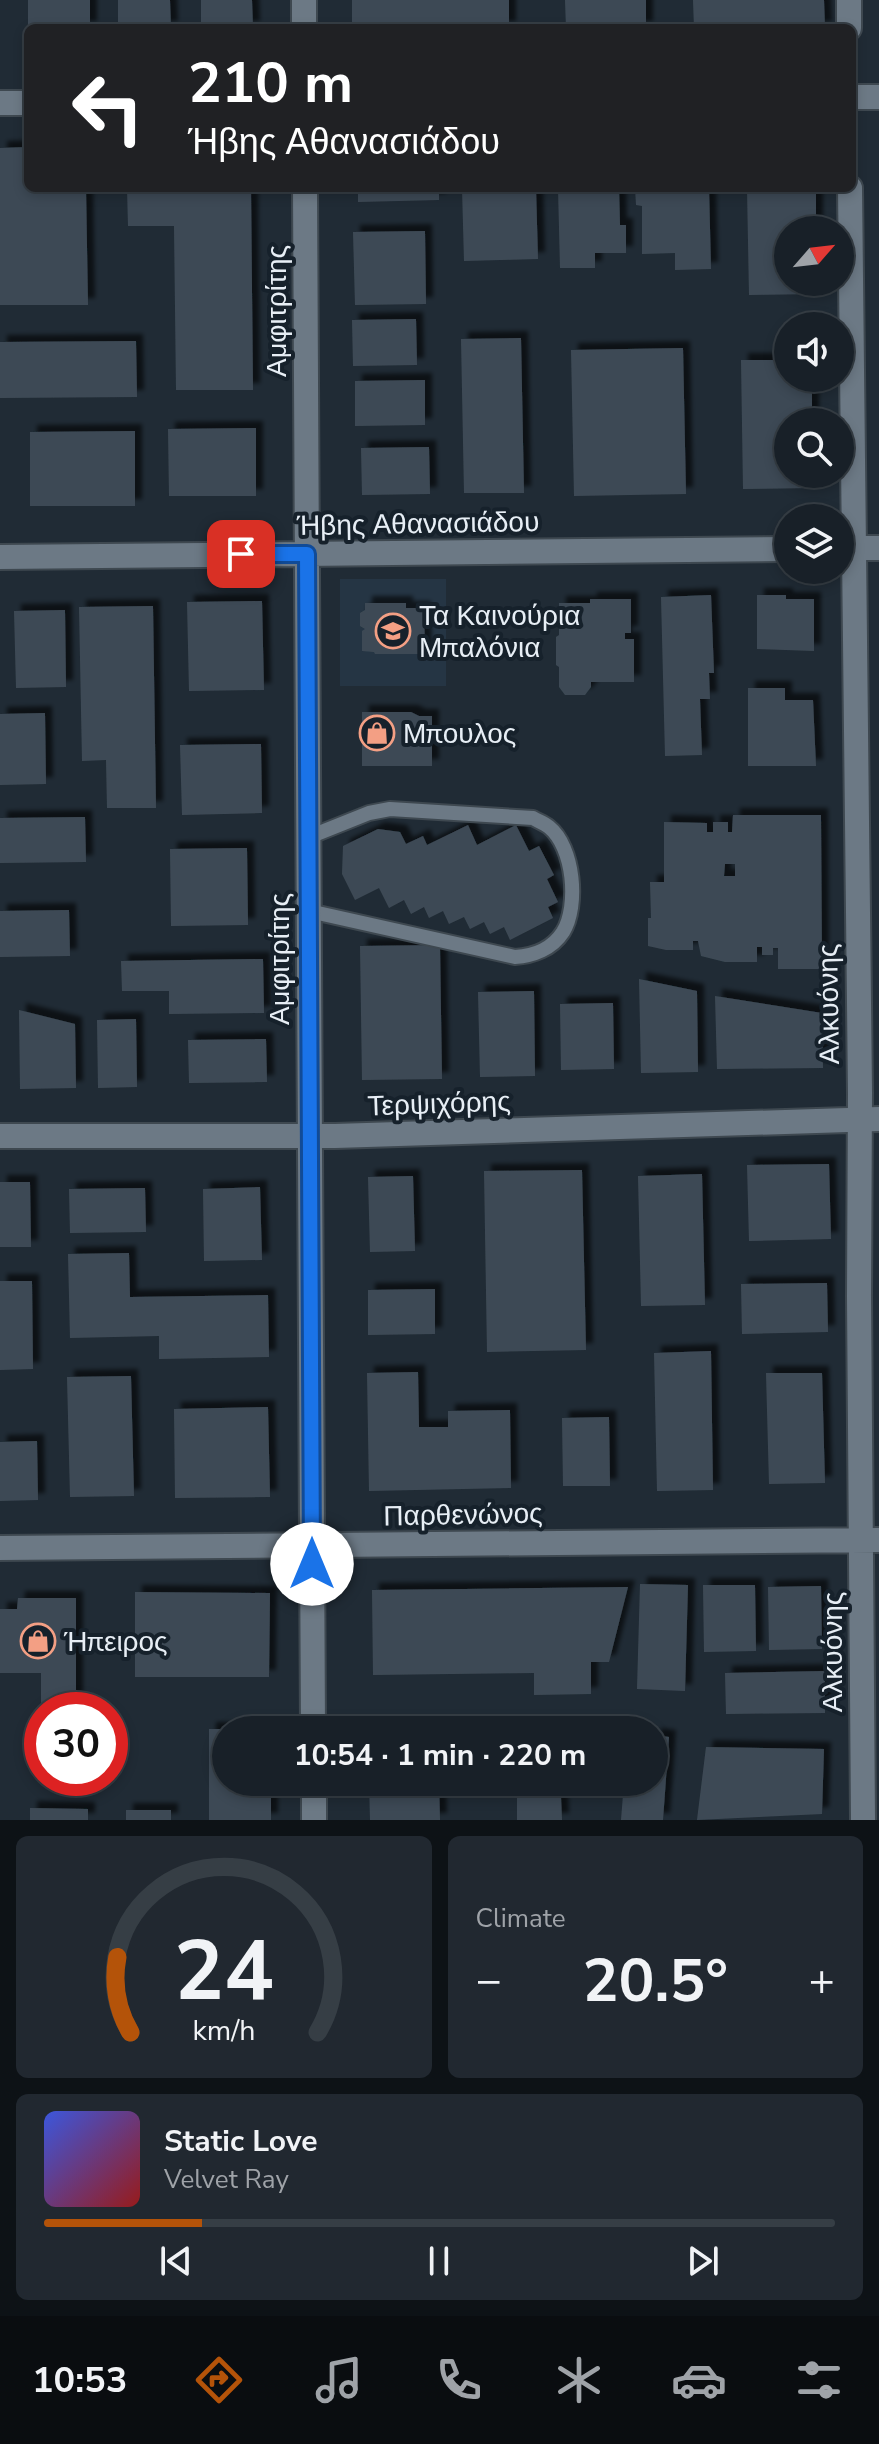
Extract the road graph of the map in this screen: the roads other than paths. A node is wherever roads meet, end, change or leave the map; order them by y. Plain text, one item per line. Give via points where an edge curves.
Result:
1 (304, 0) edge
2 (849, 0) edge
3 (304, 24) edge
4 (849, 24) edge
5 (856, 97) edge
6 (879, 97) edge
7 (0, 103) edge
8 (24, 103) edge
9 (305, 192) edge
10 (850, 192) edge
11 (847, 504) edge
12 (854, 548) edge
13 (879, 548) edge
14 (774, 549) edge
15 (307, 554) junction
16 (0, 557) edge
17 (848, 584) edge
18 (309, 837) junction
19 (309, 911) junction
20 (869, 1119) edge
21 (310, 1135) junction
22 (0, 1136) edge
23 (869, 1289) edge
24 (870, 1541) edge
25 (312, 1546) junction
26 (0, 1548) edge
27 (870, 1708) edge
28 (313, 1716) edge
29 (870, 1739) edge
30 (314, 1796) edge
31 (314, 1820) edge
32 (863, 1820) edge

1 - 3 street
2 - 4 street
5 - 6 street
7 - 8 street
9 - 15 street, Αμφιτρίτης
10 - 11 street, Αλκυόνης
12 - 13 street
14 - 15 street, Ήβης Αθανασιάδου
15 - 16 street, Ήβης Αθανασιάδου
15 - 18 street, Αμφιτρίτης
17 - 20 street, Αλκυόνης
18 - 19 street, Αμφιτρίτης
18 - 19 lane via 390,809 533,818 551,828 572,870 571,905 563,932 530,956
19 - 21 street, Αμφιτρίτης
20 - 21 street, Τερψιχόρης
20 - 23 street, Αλκυόνης
21 - 22 street, Τερψιχόρης
21 - 25 street, Αμφιτρίτης
23 - 24 street, Αλκυόνης
24 - 25 street, Παρθενώνος
24 - 27 street, Αλκυόνης
25 - 26 street, Παρθενώνος
25 - 28 street, Αμφιτρίτης
27 - 29 street, Αλκυόνης
29 - 32 street, Αλκυόνης
30 - 31 street

